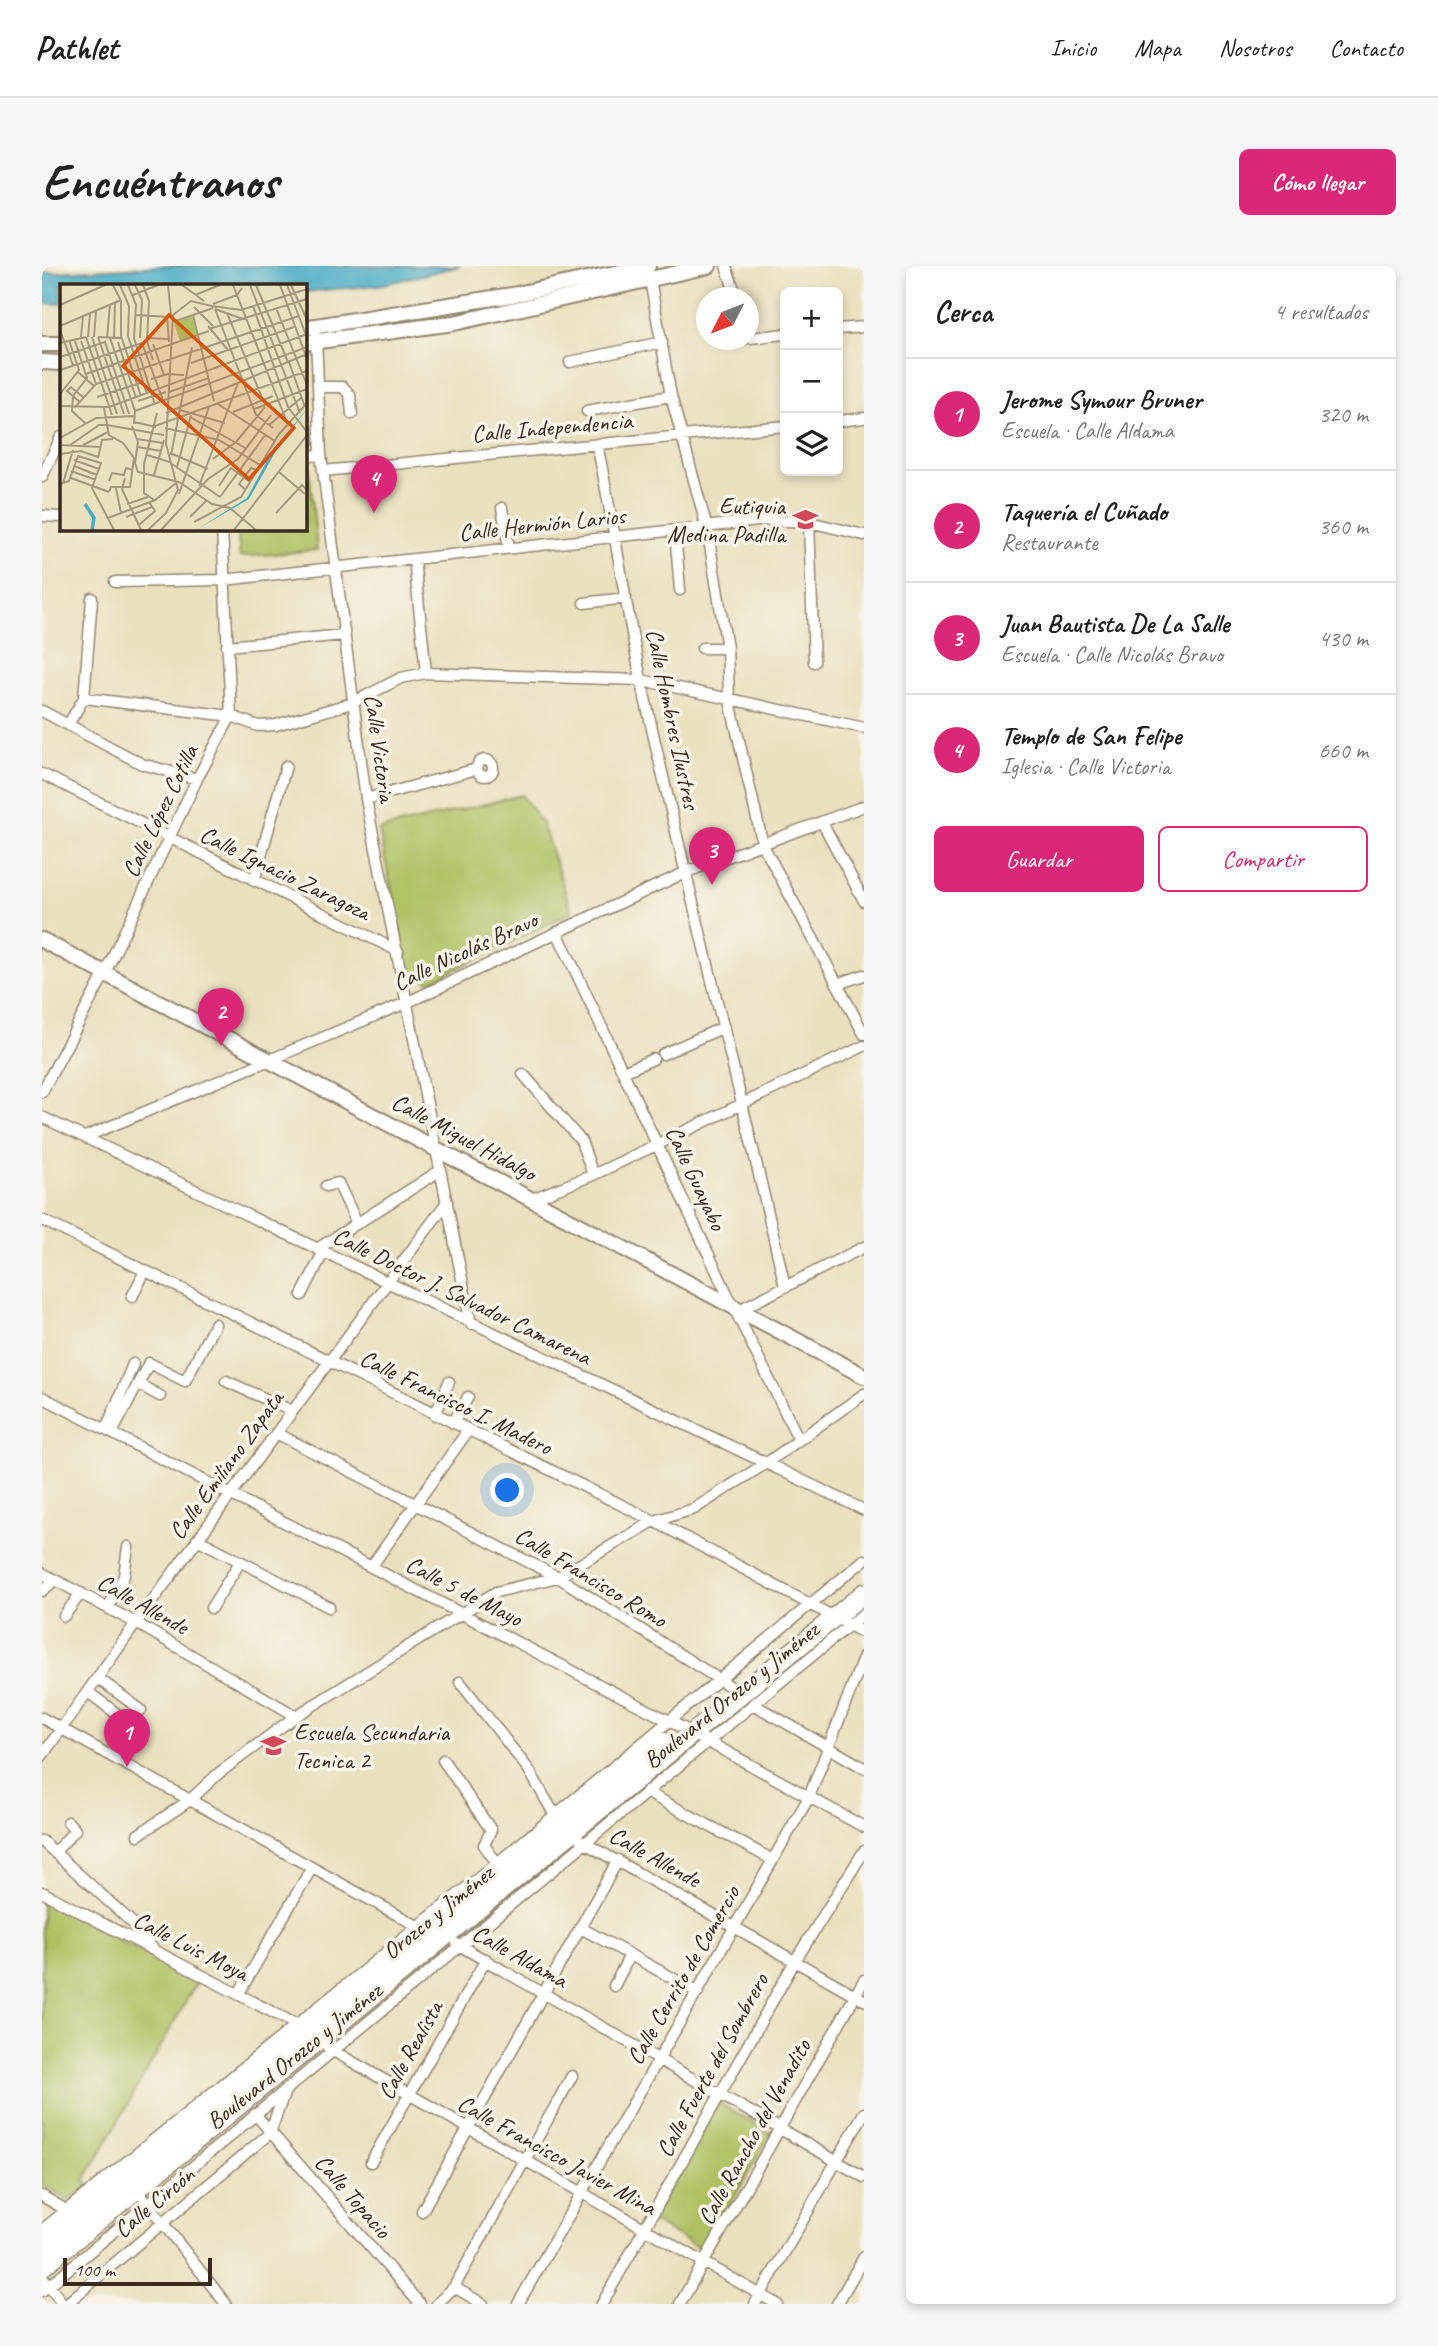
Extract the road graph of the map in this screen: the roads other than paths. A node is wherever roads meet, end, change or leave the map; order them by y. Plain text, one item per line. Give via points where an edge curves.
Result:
1 (709, 266) edge
2 (726, 266) edge
3 (648, 271) edge
4 (733, 287) edge
5 (864, 327) edge
6 (843, 329) edge
7 (310, 334) edge
8 (780, 334) edge
9 (759, 335) edge
10 (662, 342) junction
11 (42, 344) edge
12 (60, 344) edge
13 (42, 362) edge
14 (570, 362) dead end
15 (60, 363) edge
16 (319, 387) junction
17 (671, 396) junction
18 (587, 411) dead end
19 (352, 414) dead end
20 (864, 418) edge
21 (843, 420) edge
22 (780, 426) edge
23 (681, 436) junction
24 (60, 439) edge
25 (597, 444) junction
26 (321, 455) junction
27 (306, 456) edge
28 (323, 471) junction
29 (42, 477) edge
30 (502, 508) dead end
31 (42, 516) edge
32 (60, 517) edge
33 (809, 522) junction
34 (706, 528) junction
35 (222, 530) edge
36 (676, 531) junction
37 (864, 535) edge
38 (617, 536) junction
39 (509, 548) junction
40 (414, 559) junction
41 (336, 568) junction
42 (224, 580) junction
43 (115, 582) dead end
44 (680, 590) dead end
45 (92, 598) dead end
46 (626, 598) junction
47 (584, 603) dead end
48 (344, 635) junction
49 (228, 646) junction
50 (702, 648) dead end
51 (727, 648) junction
52 (814, 662) dead end
53 (426, 673) junction
54 (641, 680) junction
55 (729, 697) junction
56 (84, 698) junction
57 (352, 703) junction
58 (42, 711) edge
59 (231, 716) junction
60 (68, 725) junction
61 (864, 728) edge
62 (286, 766) dead end
63 (477, 769) dead end
64 (43, 776) edge
65 (197, 779) junction
66 (366, 799) junction
67 (864, 806) edge
68 (822, 822) junction
69 (170, 839) junction
70 (762, 845) junction
71 (684, 873) junction
72 (254, 881) junction
73 (864, 901) edge
74 (557, 932) junction
75 (42, 940) edge
76 (398, 951) junction
77 (104, 973) junction
78 (864, 975) edge
79 (837, 984) junction
80 (408, 1002) junction
81 (724, 1027) junction
82 (864, 1034) edge
83 (864, 1046) edge
84 (266, 1059) junction
85 (624, 1072) junction
86 (523, 1074) dead end
87 (42, 1092) edge
88 (744, 1103) junction
89 (42, 1117) edge
90 (85, 1137) junction
91 (658, 1144) junction
92 (438, 1149) junction
93 (441, 1170) junction
94 (593, 1175) junction
95 (326, 1186) dead end
96 (532, 1199) junction
97 (447, 1202) junction
98 (42, 1220) edge
99 (356, 1221) junction
100 (864, 1247) edge
101 (320, 1251) junction
102 (145, 1271) junction
103 (387, 1283) junction
104 (785, 1287) junction
105 (302, 1295) dead end
106 (132, 1297) dead end
107 (736, 1307) junction
108 (215, 1324) dead end
109 (471, 1324) junction
110 (328, 1362) junction
111 (133, 1364) dead end
112 (864, 1377) edge
113 (226, 1381) dead end
114 (449, 1382) dead end
115 (138, 1384) junction
116 (864, 1394) edge
117 (160, 1396) dead end
118 (42, 1397) edge
119 (468, 1397) dead end
120 (292, 1411) junction
121 (435, 1415) junction
122 (453, 1423) junction
123 (109, 1431) junction
124 (467, 1432) junction
125 (276, 1433) junction
126 (799, 1440) junction
127 (765, 1464) junction
128 (231, 1494) junction
129 (417, 1503) junction
130 (864, 1510) edge
131 (654, 1521) junction
132 (197, 1539) junction
133 (128, 1547) dead end
134 (864, 1560) edge
135 (240, 1562) junction
136 (371, 1567) junction
137 (42, 1573) edge
138 (558, 1577) junction
139 (864, 1578) edge
140 (55, 1580) junction
141 (42, 1591) edge
142 (81, 1593) junction
143 (864, 1593) edge
144 (108, 1608) junction
145 (211, 1608) dead end
146 (329, 1608) dead end
147 (831, 1613) junction
148 (864, 1613) edge
149 (463, 1614) junction
150 (64, 1616) dead end
151 (136, 1623) junction
152 (864, 1633) edge
153 (864, 1656) edge
154 (99, 1679) junction
155 (460, 1682) dead end
156 (725, 1683) junction
157 (88, 1692) junction
158 (753, 1704) junction
159 (141, 1710) dead end
160 (296, 1716) junction
161 (42, 1718) edge
162 (134, 1727) dead end
163 (63, 1728) junction
164 (687, 1730) junction
165 (830, 1749) junction
166 (42, 1756) edge
167 (443, 1760) dead end
168 (864, 1768) edge
169 (646, 1792) junction
170 (809, 1797) junction
171 (190, 1800) junction
172 (68, 1822) dead end
173 (864, 1827) edge
174 (567, 1829) junction
175 (138, 1835) dead end
176 (42, 1841) edge
177 (864, 1851) edge
178 (55, 1852) junction
179 (618, 1860) junction
180 (773, 1860) junction
181 (497, 1863) junction
182 (311, 1869) junction
183 (42, 1892) edge
184 (736, 1927) junction
185 (581, 1928) junction
186 (439, 1936) junction
187 (156, 1954) junction
188 (630, 1955) junction
189 (486, 1959) junction
190 (795, 1961) junction
191 (864, 1980) edge
192 (614, 1986) dead end
193 (698, 1992) junction
194 (239, 1993) junction
195 (545, 1993) junction
196 (860, 1998) edge
197 (314, 2037) junction
198 (660, 2059) junction
199 (572, 2076) dead end
200 (285, 2089) junction
201 (720, 2093) junction
202 (408, 2096) junction
203 (864, 2113) edge
204 (256, 2114) junction
205 (780, 2128) junction
206 (467, 2129) junction
207 (270, 2133) junction
208 (523, 2159) junction
209 (835, 2161) junction
210 (371, 2162) dead end
211 (864, 2177) edge
212 (583, 2193) junction
213 (42, 2196) edge
214 (142, 2197) junction
215 (68, 2211) junction
216 (422, 2211) dead end
217 (162, 2222) junction
218 (42, 2223) edge
219 (645, 2229) junction
220 (42, 2230) edge
221 (42, 2246) edge
222 (864, 2258) edge
223 (704, 2262) junction
224 (42, 2267) edge
225 (42, 2276) edge
226 (454, 2287) junction
227 (46, 2288) edge
228 (758, 2300) edge
229 (64, 2304) edge
230 (226, 2304) edge
231 (420, 2304) edge
232 (437, 2304) edge
233 (483, 2304) edge
234 (518, 2304) edge
235 (602, 2304) edge
236 (680, 2304) edge
237 (776, 2304) edge
238 (837, 2304) edge

1 - 3 street
2 - 4 street
3 - 7 street via 454,323
3 - 10 street
5 - 6 street
7 - 16 street, Calle Victoria
8 - 9 street
10 - 14 street
10 - 17 street
11 - 12 street
13 - 15 street
16 - 19 street via 344,387
16 - 26 street, Calle Victoria
17 - 18 street
17 - 23 street
20 - 21 street
22 - 23 street, Calle Independencia
23 - 25 street, Calle Independencia
23 - 34 street
24 - 29 street
25 - 28 street, Calle Independencia
25 - 38 street, Calle Hombres Ilustres
26 - 27 street
26 - 28 street, Calle Victoria
28 - 41 street, Calle Victoria
30 - 39 street
31 - 32 street
33 - 34 street, Calle Hermión Larios via 767,520
33 - 37 street, Calle Hermión Larios
33 - 52 street
34 - 36 street, Calle Hermión Larios
34 - 51 street
35 - 42 street
36 - 38 street, Calle Hermión Larios
36 - 44 street
38 - 39 street, Calle Hermión Larios
38 - 46 street, Calle Hombres Ilustres
39 - 40 street, Calle Hermión Larios
40 - 41 street, Calle Hermión Larios
40 - 53 street
41 - 42 street, Calle Hermión Larios
41 - 48 street, Calle Victoria
42 - 43 street, Calle Hermión Larios
42 - 49 street
45 - 56 street
46 - 47 street
46 - 54 street, Calle Hombres Ilustres
48 - 49 street
48 - 57 street, Calle Victoria
49 - 59 street
50 - 51 street
51 - 55 street
53 - 54 street
53 - 57 street via 401,678
54 - 55 street
54 - 71 street, Calle Hombres Ilustres
55 - 61 street
55 - 70 street
56 - 59 street
56 - 60 street
57 - 59 street via 276,725 258,726
57 - 66 street, Calle Victoria
58 - 60 street
59 - 65 street, Calle López Cotilla
60 - 65 street via 142,764
62 - 72 street
63 - 66 street
64 - 69 street, Calle Ignacio Zaragoza
65 - 69 street, Calle López Cotilla
66 - 76 street, Calle Victoria
67 - 68 street, Calle Nicolás Bravo
68 - 70 street, Calle Nicolás Bravo
68 - 73 street
69 - 72 street, Calle Ignacio Zaragoza
69 - 77 street, Calle López Cotilla
70 - 71 street, Calle Nicolás Bravo
70 - 79 street
71 - 74 street, Calle Nicolás Bravo
71 - 81 street, Calle Hombres Ilustres
72 - 76 street, Calle Ignacio Zaragoza
74 - 80 street, Calle Nicolás Bravo
74 - 85 street, Calle Guayabo
75 - 77 street, Calle Miguel Hidalgo
76 - 80 street, Calle Victoria
77 - 84 street, Calle Miguel Hidalgo
77 - 87 street, Calle López Cotilla
78 - 79 street
79 - 82 street
80 - 84 street, Calle Nicolás Bravo
80 - 92 street, Calle Victoria
81 - 85 street
81 - 88 street, Calle Hombres Ilustres
83 - 88 street
84 - 90 street, Calle Nicolás Bravo
84 - 92 street, Calle Miguel Hidalgo
85 - 91 street, Calle Guayabo
86 - 94 street via 581,1141
88 - 91 street
88 - 104 street, Calle Hombres Ilustres
89 - 90 street, Calle Doctor J. Salvador Camarena
90 - 101 street, Calle Doctor J. Salvador Camarena
91 - 94 street
91 - 107 street, Calle Guayabo
92 - 93 street, Calle Victoria
92 - 96 street, Calle Miguel Hidalgo
93 - 97 street, Calle Victoria
93 - 99 street
94 - 96 street
95 - 99 street via 338,1183
96 - 107 street, Calle Miguel Hidalgo
97 - 103 street, Calle Emiliano Zapata
97 - 109 street, Calle Victoria
98 - 102 street, Calle Francisco I. Madero
99 - 101 street
100 - 104 street
101 - 103 street, Calle Doctor J. Salvador Camarena
101 - 105 street
102 - 106 street
102 - 110 street, Calle Francisco I. Madero
103 - 109 street, Calle Doctor J. Salvador Camarena
103 - 110 street, Calle Emiliano Zapata
104 - 107 street
107 - 112 street, Calle Miguel Hidalgo
107 - 126 street, Calle Guayabo
108 - 115 street via 185,1381 149,1363
109 - 127 street, Calle Doctor J. Salvador Camarena
110 - 120 street, Calle Emiliano Zapata
110 - 121 street, Calle Francisco I. Madero
111 - 123 street
113 - 120 street
114 - 121 street
115 - 117 street
115 - 123 street
116 - 126 street
118 - 123 street, Calle 5 de Mayo
119 - 122 street
120 - 125 street, Calle Emiliano Zapata
121 - 122 street, Calle Francisco I. Madero
122 - 124 street, Calle Francisco I. Madero
123 - 128 street, Calle 5 de Mayo
124 - 129 street
124 - 131 street, Calle Francisco I. Madero
125 - 128 street, Calle Emiliano Zapata
125 - 129 street, Calle Francisco Romo
126 - 127 street
127 - 130 street, Calle Doctor J. Salvador Camarena
127 - 131 street via 694,1509
128 - 132 street, Calle Emiliano Zapata
128 - 136 street, Calle 5 de Mayo
129 - 136 street
129 - 138 street, Calle Francisco Romo
131 - 138 street
131 - 147 street, Calle Francisco I. Madero
132 - 135 street
132 - 151 street, Calle Emiliano Zapata
133 - 144 street via 124,1576
134 - 147 street, Orozco y Jiménez
135 - 145 street
135 - 146 street
136 - 149 street, Calle 5 de Mayo
137 - 140 street, Calle Allende
138 - 149 street via 496,1592
138 - 156 street, Calle Francisco Romo
139 - 147 highway, Orozco y Jiménez
140 - 141 street
140 - 142 street, Calle Allende
142 - 144 street, Calle Allende
142 - 150 street
143 - 147 highway, Orozco y Jiménez
144 - 151 street, Calle Allende
147 - 148 street, Boulevard Orozco y Jiménez
147 - 152 street, Calle Francisco I. Madero
147 - 156 highway, Orozco y Jiménez
147 - 158 street, Boulevard Orozco y Jiménez
147 - 164 highway, Orozco y Jiménez
149 - 160 street
149 - 164 street, Calle 5 de Mayo
151 - 154 street, Calle Emiliano Zapata
151 - 160 street, Calle Allende
153 - 165 street, Calle Cerrito de Comercio
154 - 157 street, Calle Emiliano Zapata
154 - 159 street
155 - 174 street via 529,1770
156 - 164 highway, Orozco y Jiménez
157 - 162 street
157 - 163 street, Calle Emiliano Zapata
158 - 164 street, Boulevard Orozco y Jiménez
158 - 165 street
160 - 171 street
161 - 163 street, Calle Aldama
163 - 166 street, Calle Emiliano Zapata
163 - 171 street, Calle Aldama
164 - 169 street, Boulevard Orozco y Jiménez
164 - 170 street, Calle 5 de Mayo
164 - 174 highway, Orozco y Jiménez
165 - 168 street
165 - 170 street, Calle Cerrito de Comercio
167 - 181 street via 491,1830 484,1844
169 - 174 street, Boulevard Orozco y Jiménez
169 - 180 street
170 - 173 street, Calle 5 de Mayo
170 - 180 street, Calle Cerrito de Comercio
171 - 175 street
171 - 182 street, Calle Aldama
172 - 178 street via 74,1834
174 - 179 street, Calle Allende
174 - 181 street, Orozco y Jiménez
174 - 186 highway, Orozco y Jiménez
174 - 186 street, Boulevard Orozco y Jiménez
176 - 178 street
177 - 190 street, Calle Fuerte del Sombrero
178 - 187 street via 138,1928
179 - 184 street, Calle Allende
179 - 185 street
180 - 184 street, Calle Cerrito de Comercio
181 - 186 street, Orozco y Jiménez
182 - 186 street, Calle Aldama
182 - 194 street
183 - 187 street, Calle Luis Moya
184 - 190 street, Calle Allende
184 - 193 street, Calle Cerrito de Comercio
185 - 188 street
185 - 195 street
186 - 189 street, Calle Aldama
186 - 197 highway, Orozco y Jiménez
186 - 197 street, Boulevard Orozco y Jiménez
187 - 194 street, Calle Luis Moya
188 - 192 street
188 - 193 street
189 - 195 street, Calle Aldama
189 - 202 street, Calle Realista
190 - 196 street, Calle Allende
190 - 201 street, Calle Fuerte del Sombrero
191 - 196 street, Calle Rancho del Venadito
193 - 198 street, Calle Cerrito de Comercio
194 - 197 street, Calle Luis Moya
195 - 198 street, Calle Aldama
195 - 206 street
196 - 205 street, Calle Rancho del Venadito
197 - 200 street, Boulevard Orozco y Jiménez
197 - 202 street, Calle Francisco Javier Mina
197 - 214 highway, Orozco y Jiménez
197 - 215 street, Orozco y Jiménez
197 - 221 highway, Orozco y Jiménez
198 - 201 street, Calle Aldama
198 - 212 street, Calle Cerrito de Comercio
199 - 208 street
200 - 204 street, Boulevard Orozco y Jiménez
200 - 207 street
201 - 205 street, Calle Aldama
201 - 219 street, Calle Fuerte del Sombrero
202 - 206 street, Calle Francisco Javier Mina
202 - 210 street, Calle Realista
203 - 209 street
204 - 207 street, Calle Topacio
204 - 214 street, Boulevard Orozco y Jiménez
205 - 209 street, Calle Aldama
205 - 223 street, Calle Rancho del Venadito
206 - 208 street, Calle Francisco Javier Mina
206 - 216 street
207 - 217 street, Calle Circón
207 - 231 street, Calle Topacio
208 - 212 street, Calle Francisco Javier Mina
208 - 226 street
209 - 211 street, Calle Aldama
209 - 228 street
212 - 219 street, Calle Francisco Javier Mina
212 - 234 street, Calle Cerrito de Comercio
213 - 215 street
214 - 217 street
214 - 224 highway, Orozco y Jiménez
214 - 227 street, Boulevard Orozco y Jiménez
215 - 218 street
215 - 220 street, Orozco y Jiménez
217 - 229 street, Calle Circón
217 - 230 street
219 - 223 street, Calle Francisco Javier Mina
219 - 235 street, Calle Fuerte del Sombrero
222 - 238 street
223 - 228 street, Calle Francisco Javier Mina
223 - 236 street, Calle Rancho del Venadito
225 - 227 street
226 - 232 street
226 - 233 street
227 - 229 street
228 - 237 street, Calle Francisco Javier Mina

